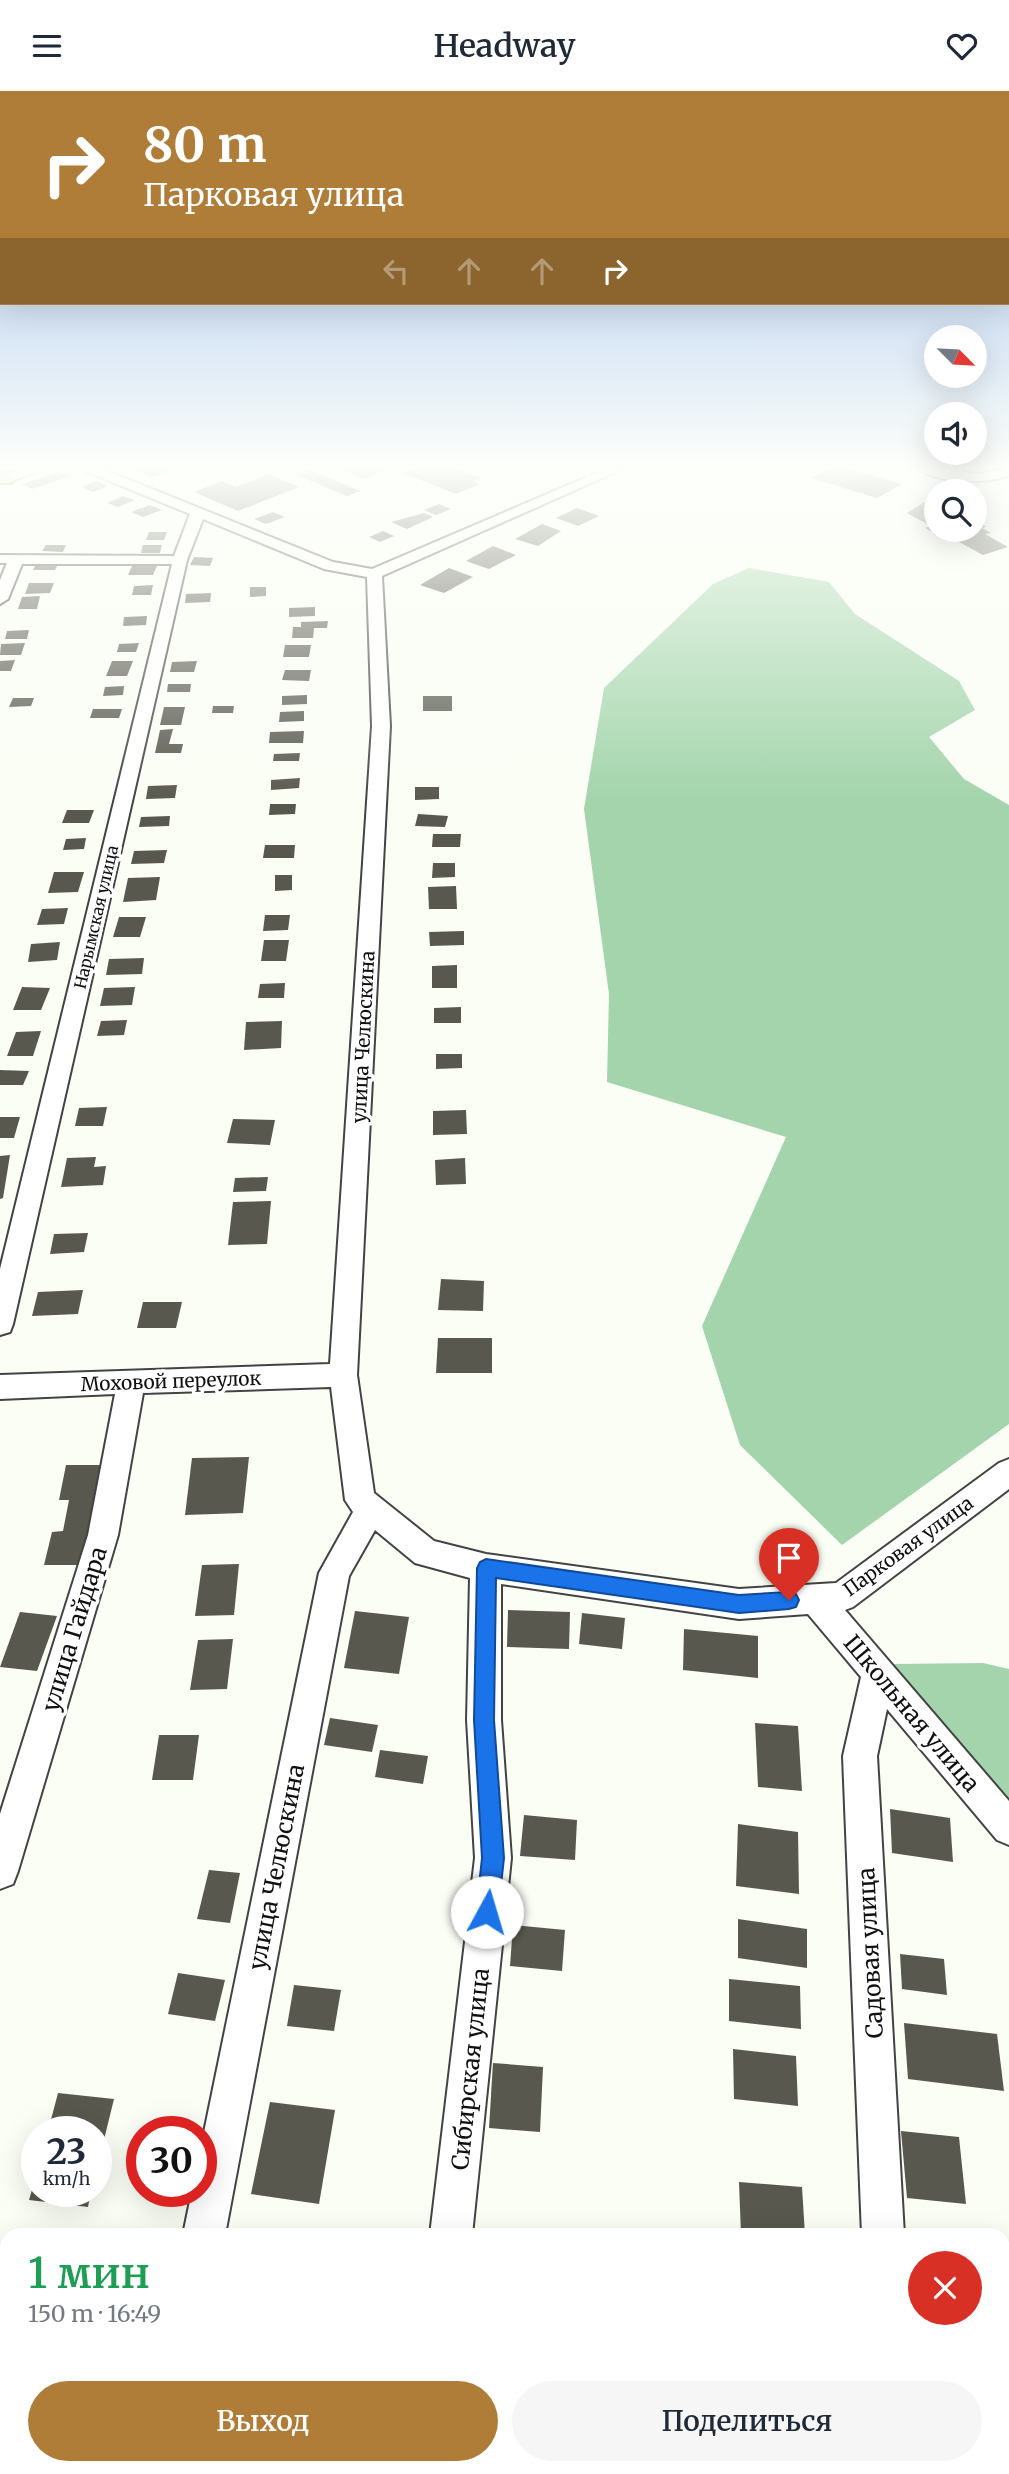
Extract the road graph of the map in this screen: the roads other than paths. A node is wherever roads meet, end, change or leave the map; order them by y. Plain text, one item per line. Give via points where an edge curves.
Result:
1 (8, 579) edge
2 (175, 579) edge
3 (374, 579) edge
4 (0, 599) edge
5 (0, 1324) edge
6 (343, 1375) junction
7 (131, 1383) junction
8 (0, 1388) edge
9 (1009, 1472) edge
10 (365, 1504) junction
11 (486, 1568) junction
12 (815, 1599) junction
13 (878, 1673) junction
14 (1009, 1828) edge
15 (0, 1871) edge
16 (205, 2228) edge
17 (452, 2228) edge
18 (883, 2228) edge

1 - 4 street
2 - 5 street, Нарымская улица
3 - 6 street, улица Челюскина via 381,726
6 - 7 street, Моховой переулок
6 - 10 street, улица Челюскина
7 - 8 street, Моховой переулок
7 - 15 street, улица Гайдара via 103,1535
9 - 12 street, Парковая улица via 842,1597
10 - 11 street, Парковая улица via 426,1553
10 - 16 street, улица Челюскина via 334,1573
11 - 12 street, Парковая улица via 739,1604
11 - 17 street, Сибирская улица via 484,1720 493,1858
12 - 13 street, Школьная улица
13 - 14 street, Школьная улица
13 - 18 street, Садовая улица via 860,1756

